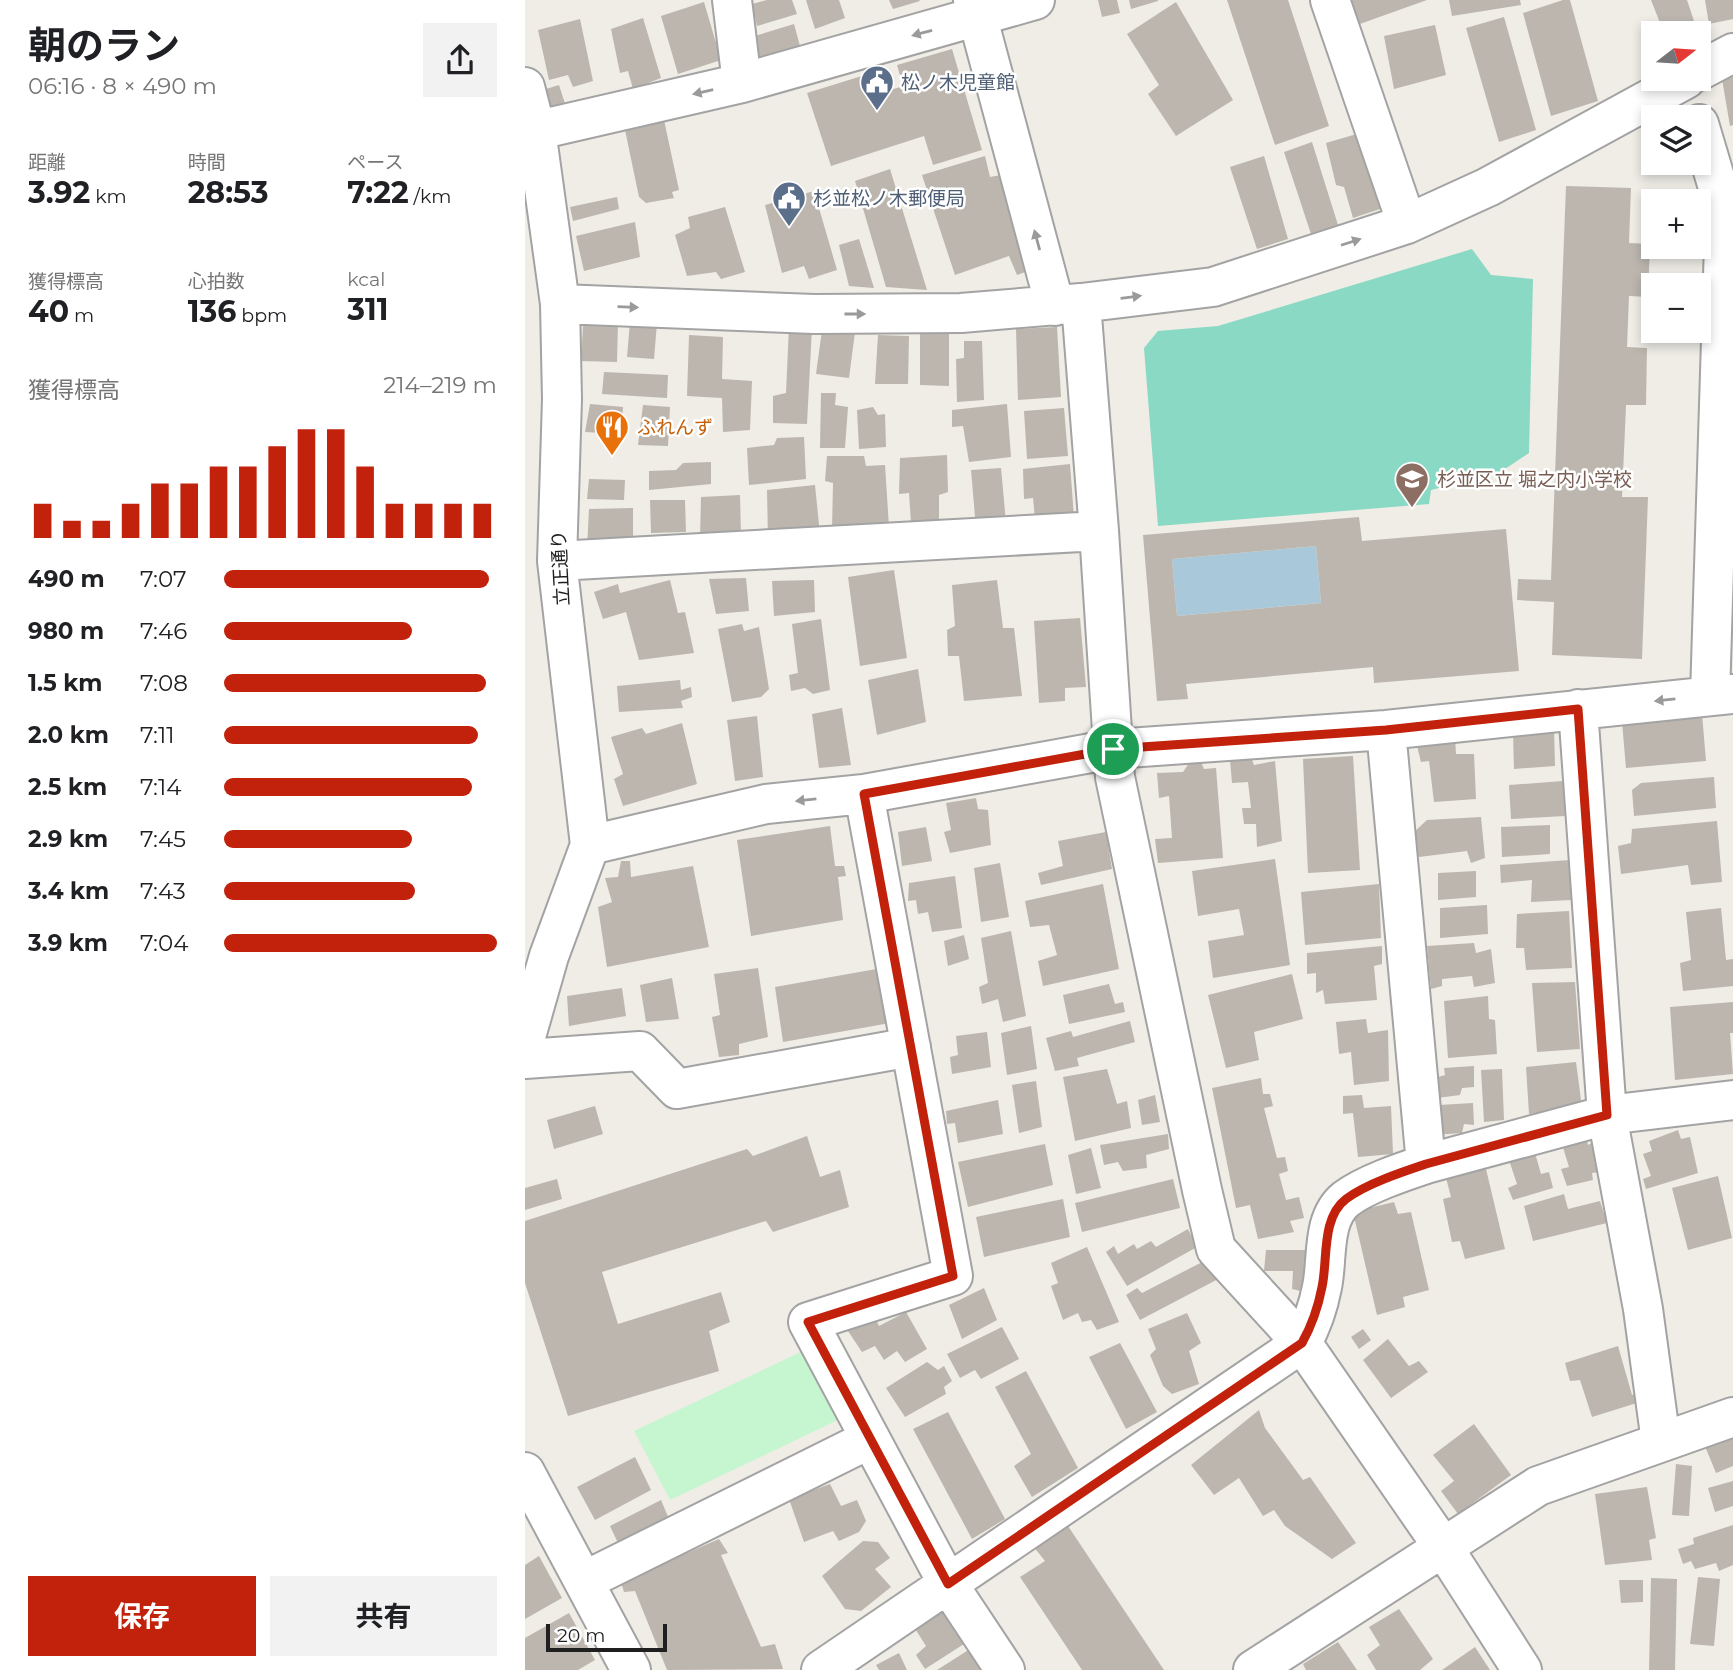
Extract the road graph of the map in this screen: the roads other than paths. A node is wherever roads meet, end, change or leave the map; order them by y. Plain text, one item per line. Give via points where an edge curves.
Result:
1 (732, 0) edge
2 (1035, 0) edge
3 (1330, 0) edge
4 (975, 9) edge
5 (1733, 52) edge
6 (1711, 64) edge
7 (743, 83) junction
8 (525, 86) edge
9 (1664, 91) edge
10 (530, 132) edge
11 (1711, 164) edge
12 (1407, 224) junction
13 (560, 304) junction
14 (1068, 304) junction
15 (1099, 531) junction
16 (557, 561) junction
17 (1721, 695) edge
18 (1578, 709) junction
19 (1386, 730) junction
20 (1113, 749) junction
21 (864, 794) junction
22 (590, 845) junction
23 (525, 1040) edge
24 (911, 1047) junction
25 (525, 1059) edge
26 (1733, 1100) edge
27 (1607, 1115) junction
28 (1426, 1164) junction
29 (1302, 1343) junction
30 (1733, 1417) edge
31 (870, 1439) junction
32 (1661, 1442) junction
33 (525, 1472) edge
34 (1443, 1547) junction
35 (584, 1581) junction
36 (948, 1584) junction
37 (632, 1670) edge
38 (821, 1670) edge
39 (1005, 1670) edge
40 (1253, 1670) edge
41 (1522, 1670) edge

1 - 7 street
2 - 4 street
3 - 12 street
4 -> 7 street
14 -> 4 street
5 - 6 street
7 -> 10 street
8 - 10 street, 立正通り
9 - 12 street via 1487,187
10 - 13 street, 立正通り
11 - 17 street via 1725,211
14 -> 12 street via 1213,287
13 -> 14 street via 814,314 961,313
13 - 16 street, 立正通り
14 - 15 street
15 - 16 street
15 - 20 street
16 - 22 street, 立正通り
17 -> 18 street
18 - 19 street
18 - 27 street
19 - 20 street
19 - 28 street
20 - 21 street
20 - 29 street via 1216,1249
21 -> 22 street via 766,804
21 - 24 street
22 - 23 street, 立正通り via 549,956
24 - 25 street via 677,1088 640,1051
24 - 31 street via 953,1276 808,1322
26 - 27 street
27 - 28 street
27 - 32 street via 1643,1309
28 - 29 street via 1344,1200 1330,1223 1323,1284 1314,1320
29 - 34 street
29 - 36 street
30 - 32 street
31 - 35 street
31 - 36 street
32 - 34 street via 1538,1486
33 - 35 street
34 - 40 street
34 - 41 street
35 - 37 street
36 - 38 street
36 - 39 street

